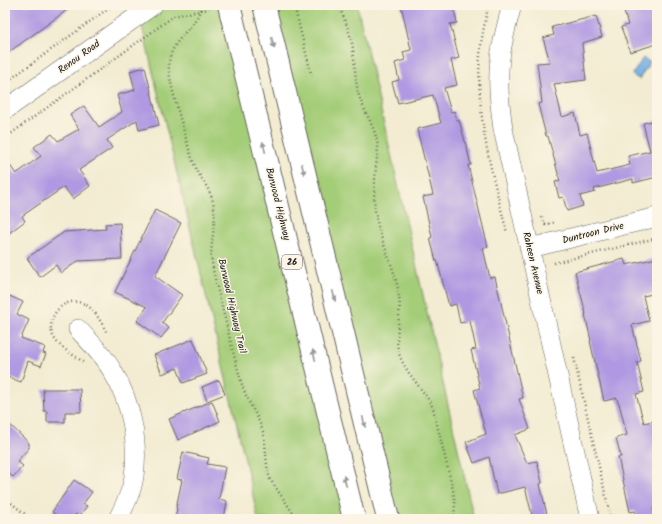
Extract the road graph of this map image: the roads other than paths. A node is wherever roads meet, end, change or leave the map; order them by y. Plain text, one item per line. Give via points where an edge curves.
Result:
1 (153, 5) edge
2 (264, 5) edge
3 (512, 5) edge
4 (219, 7) edge
5 (5, 110) edge
6 (657, 218) edge
7 (530, 248) junction
8 (78, 329) dead end
9 (118, 519) edge
10 (354, 519) edge
11 (388, 519) edge
12 (590, 519) edge

1 - 5 street, Renou Road
2 -> 11 highway
3 - 7 street, Raheen Avenue via 500,59 500,106 502,130
10 -> 4 highway, Burwood Highway / 26
6 - 7 street, Duntroon Drive
7 - 12 street, Raheen Avenue
8 - 9 street via 100,352 114,372 130,415 135,451 134,477 130,495

